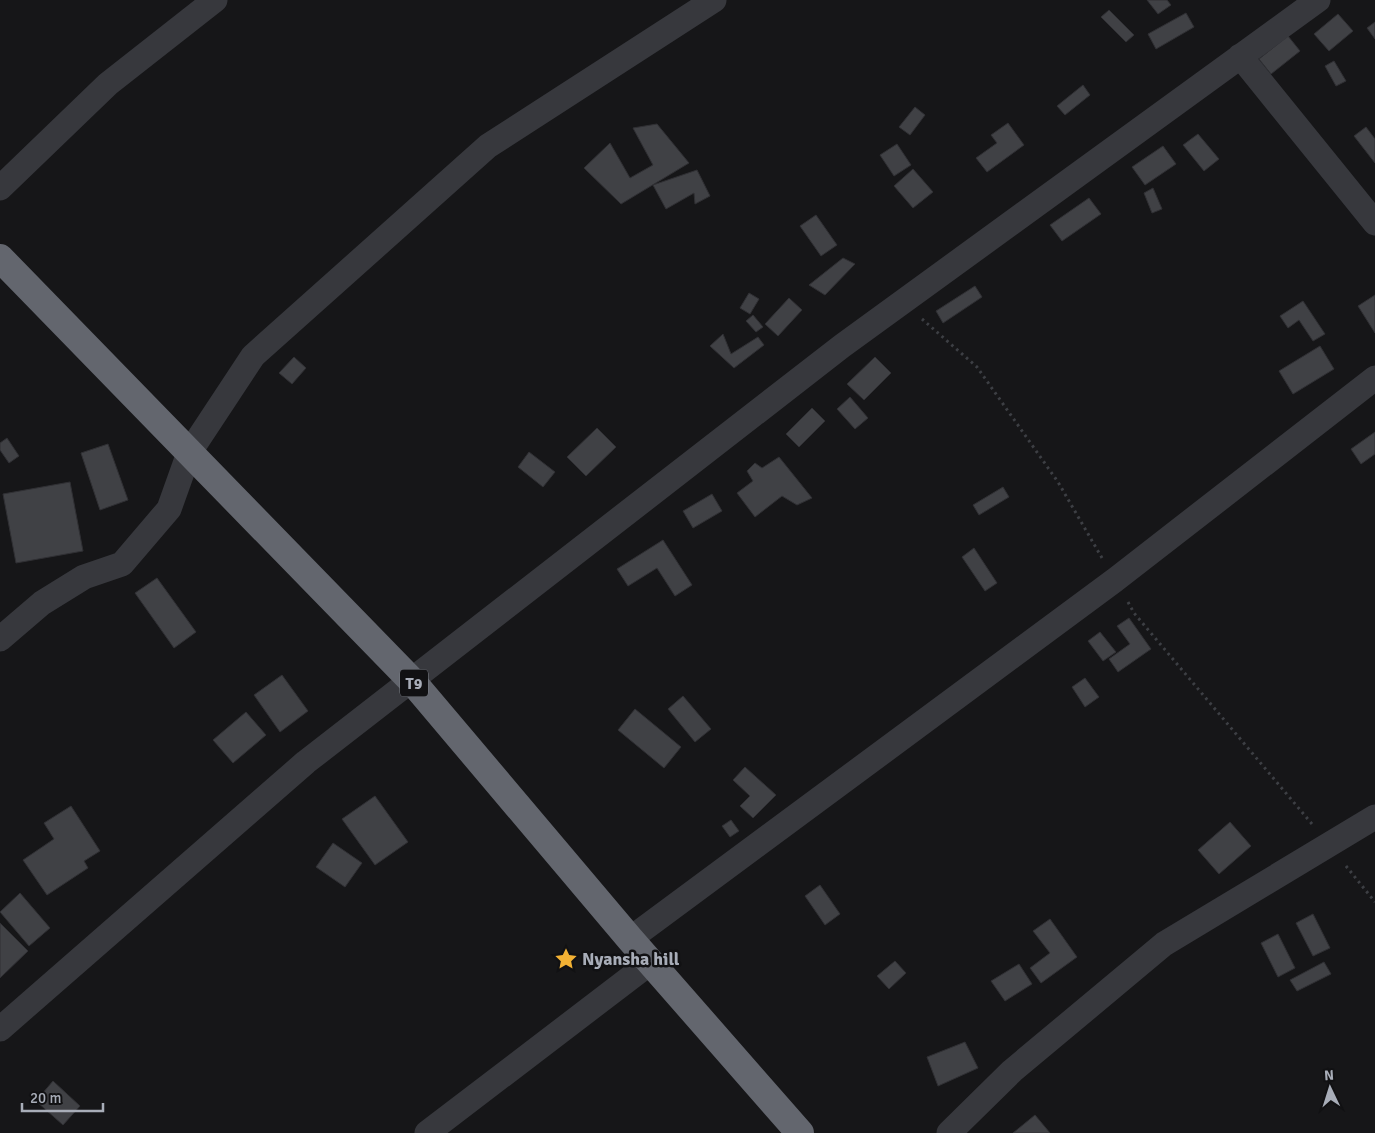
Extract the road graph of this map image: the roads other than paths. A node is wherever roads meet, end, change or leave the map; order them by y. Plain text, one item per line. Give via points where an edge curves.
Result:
1 (215, 0) edge
2 (714, 0) edge
3 (1318, 0) edge
4 (1240, 56) junction
5 (0, 188) edge
6 (1375, 223) edge
7 (0, 258) edge
8 (1375, 378) edge
9 (189, 454) junction
10 (0, 639) edge
11 (412, 681) junction
12 (1375, 817) edge
13 (630, 939) junction
14 (651, 962) junction
15 (0, 1029) edge
16 (427, 1133) edge
17 (800, 1133) edge
18 (949, 1133) edge

1 - 5 street via 108,84
2 - 9 street via 488,146 253,356
3 - 4 street
4 - 6 street
4 - 11 street via 842,346
7 - 9 highway, T9
8 - 13 street via 1115,580
9 - 10 street via 169,509 122,564 84,577 50,598
9 - 11 highway, T9
11 - 13 highway, T9
11 - 15 street via 306,762
12 - 18 street via 1164,944 1012,1070
13 - 14 highway, T9
14 - 16 street
14 - 17 highway, T9

